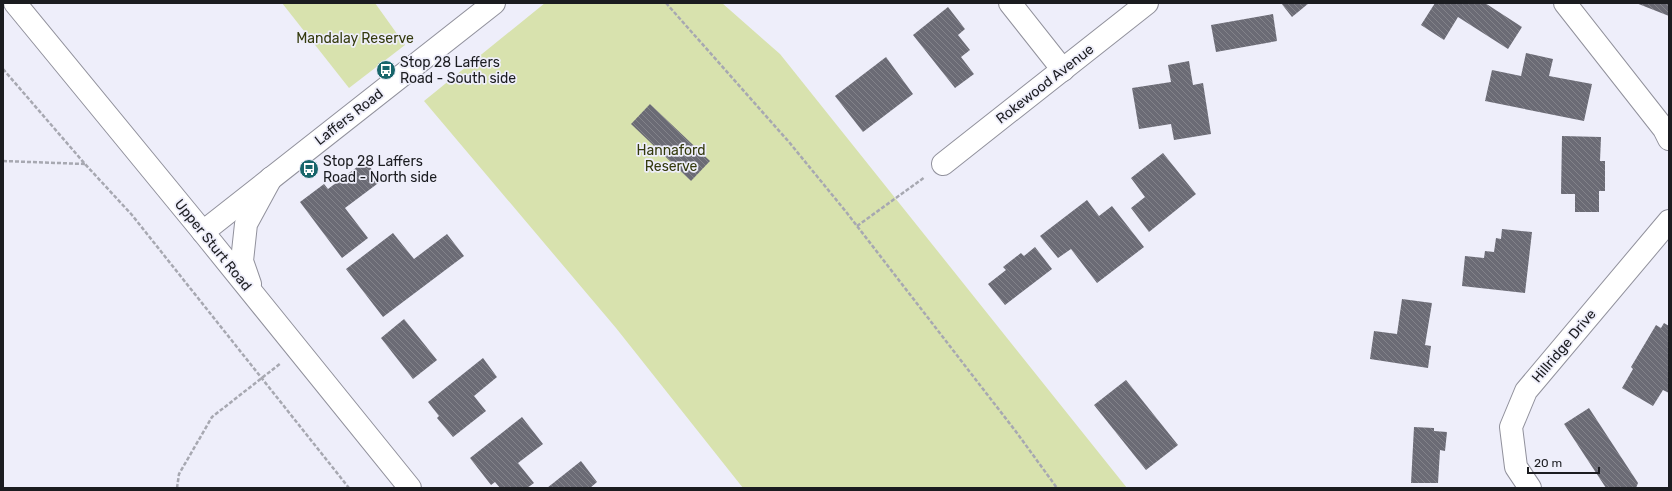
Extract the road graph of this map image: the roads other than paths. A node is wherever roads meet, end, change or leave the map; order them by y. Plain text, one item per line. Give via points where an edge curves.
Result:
1 (15, 3) edge
2 (494, 3) edge
3 (1010, 3) edge
4 (1147, 3) edge
5 (1565, 3) edge
6 (1063, 70) junction
7 (1669, 139) edge
8 (943, 164) road end
9 (271, 178) junction
10 (1669, 221) edge
11 (203, 232) junction
12 (254, 294) junction
13 (410, 488) edge
14 (1530, 488) edge

1 - 11 street, Upper Sturt Road
2 - 9 street, Laffers Road
3 - 6 street
4 - 6 street, Rokewood Avenue
5 - 7 street via 1664,129
6 - 8 street, Rokewood Avenue
9 - 11 street, Laffers Road
9 - 12 street via 246,224 242,261
10 - 14 street, Hillridge Drive via 1526,391 1511,427 1516,467
11 - 12 street, Upper Sturt Road
12 - 13 street, Upper Sturt Road

